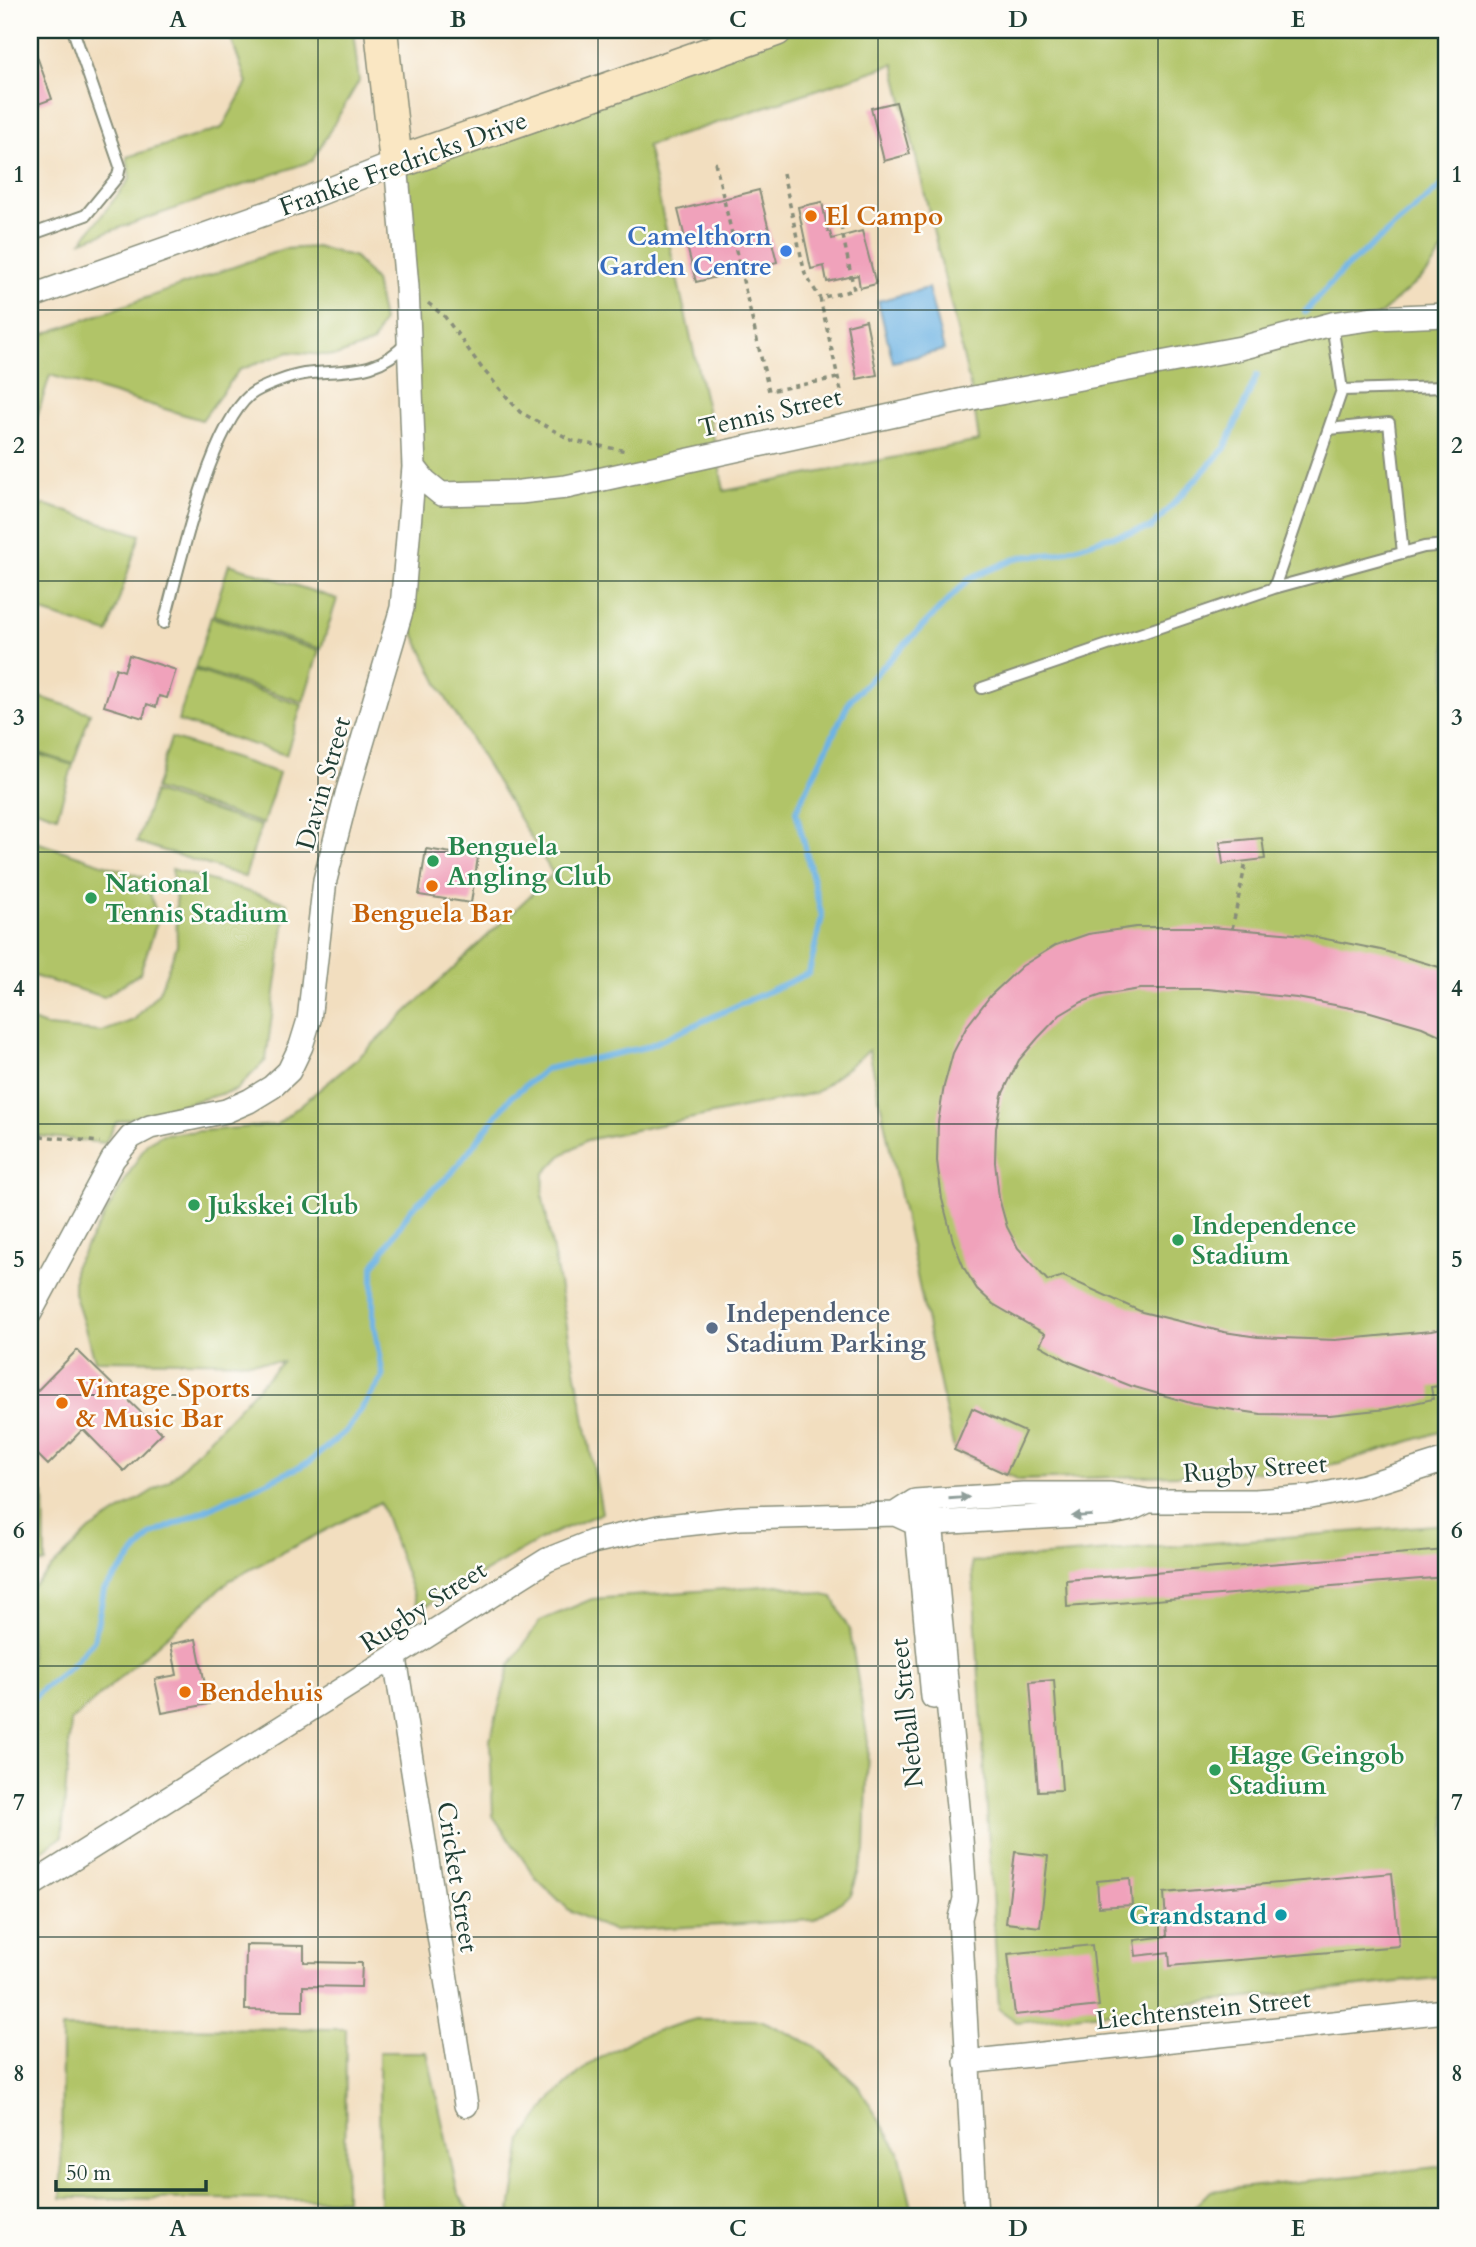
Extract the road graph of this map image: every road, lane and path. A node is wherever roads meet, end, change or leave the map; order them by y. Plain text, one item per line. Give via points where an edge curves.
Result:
1 (73, 30) edge
2 (381, 30) edge
3 (776, 30) edge
4 (715, 162) dead end
5 (396, 163) junction
6 (783, 173) dead end
7 (841, 226) dead end
8 (30, 235) edge
9 (407, 287) junction
10 (30, 297) edge
11 (820, 298) junction
12 (1446, 315) edge
13 (1332, 324) junction
14 (409, 340) junction
15 (838, 378) junction
16 (1446, 387) edge
17 (1342, 390) junction
18 (849, 423) junction
19 (1329, 429) junction
20 (631, 451) dead end
21 (414, 467) junction
22 (1446, 545) edge
23 (1403, 553) junction
24 (1273, 588) junction
25 (164, 623) dead end
26 (982, 688) dead end
27 (1246, 862) dead end
28 (1232, 929) dead end
29 (30, 1135) edge
30 (113, 1159) junction
31 (30, 1313) edge
32 (1446, 1460) edge
33 (922, 1500) junction
34 (1148, 1501) junction
35 (895, 1514) junction
36 (924, 1524) junction
37 (395, 1658) junction
38 (30, 1886) edge
39 (1446, 2011) edge
40 (966, 2062) junction
41 (466, 2105) dead end
42 (976, 2217) edge

1 - 8 lane via 120,166 118,176 86,215
2 - 5 street
3 - 5 street, Frankie Fredricks Drive
4 - 15 path via 769,391
5 - 9 street
5 - 10 street, Frankie Fredricks Drive
6 - 11 path via 805,274
7 - 11 path via 854,290
9 - 14 street
9 - 20 path via 445,317 520,412 573,441
11 - 15 path
12 - 13 street, Tennis Street
13 - 17 lane
13 - 18 street, Tennis Street via 1241,348
14 - 21 street
14 - 25 lane via 395,356 370,368 301,374 250,394 216,447
15 - 18 path
16 - 17 lane
17 - 19 lane
18 - 21 street, Tennis Street via 566,487 520,492 441,494
19 - 23 lane via 1389,424
19 - 24 lane
21 - 30 street, Davin Street via 402,608 325,880 309,1020 301,1046 289,1071 249,1101 226,1111 150,1127 131,1137
22 - 23 lane
23 - 24 lane
24 - 26 lane
27 - 28 path
29 - 30 path via 105,1143
30 - 31 street, Davin Street
32 - 34 street, Rugby Street via 1311,1497
33 -> 34 street, Rugby Street via 1110,1494
33 - 35 street, Rugby Street
33 - 36 street, Netball Street
34 -> 36 street, Rugby Street via 1091,1516
35 - 36 street, Rugby Street
35 - 37 street, Rugby Street via 740,1518 659,1527 592,1542 548,1560
36 - 40 street, Netball Street via 951,1894 960,1918
37 - 38 street, Rugby Street
37 - 41 street, Cricket Street
39 - 40 street, Liechtenstein Street
40 - 42 street, Netball Street

